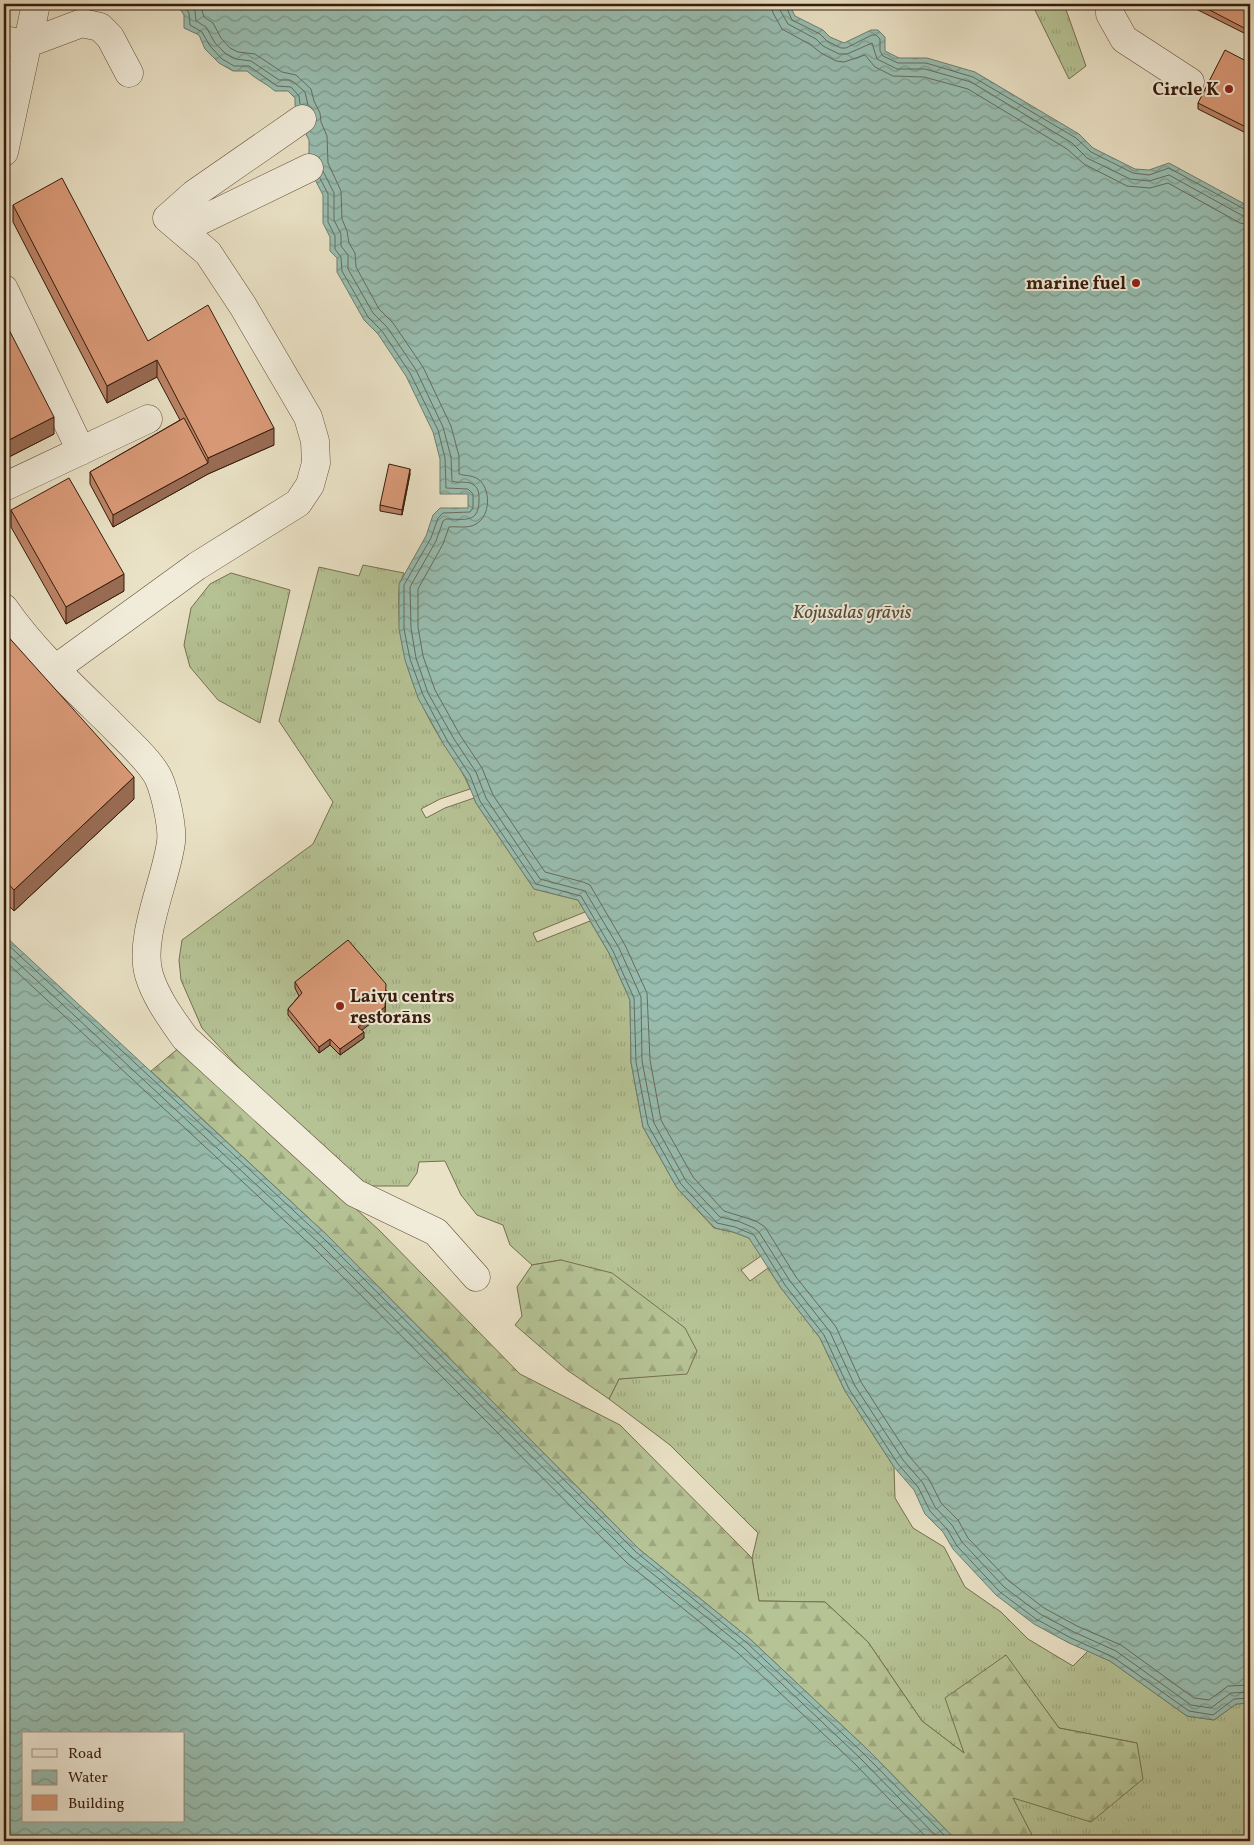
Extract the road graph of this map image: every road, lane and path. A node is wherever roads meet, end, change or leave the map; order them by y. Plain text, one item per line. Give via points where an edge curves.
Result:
1 (36, 4) edge
2 (1110, 4) edge
3 (15, 42) edge
4 (129, 73) dead end
5 (1190, 82) dead end
6 (302, 119) dead end
7 (5, 144) edge
8 (309, 168) dead end
9 (181, 230) junction
10 (4, 290) edge
11 (148, 419) dead end
12 (81, 450) junction
13 (4, 486) edge
14 (4, 608) edge
15 (55, 669) junction
16 (476, 1277) dead end

1 - 3 lane
2 - 5 lane via 1110,14 1124,38
3 - 4 lane via 82,23 100,26 110,37
3 - 7 lane
6 - 9 lane via 194,194 167,218
8 - 9 lane
9 - 15 lane via 208,253 308,416 315,441 316,463 310,485 298,503 197,566
10 - 12 lane
11 - 12 lane
12 - 13 lane
14 - 15 lane
15 - 16 lane via 136,748 158,778 168,810 171,841 146,946 149,975 164,1008 185,1038 355,1193 436,1232

